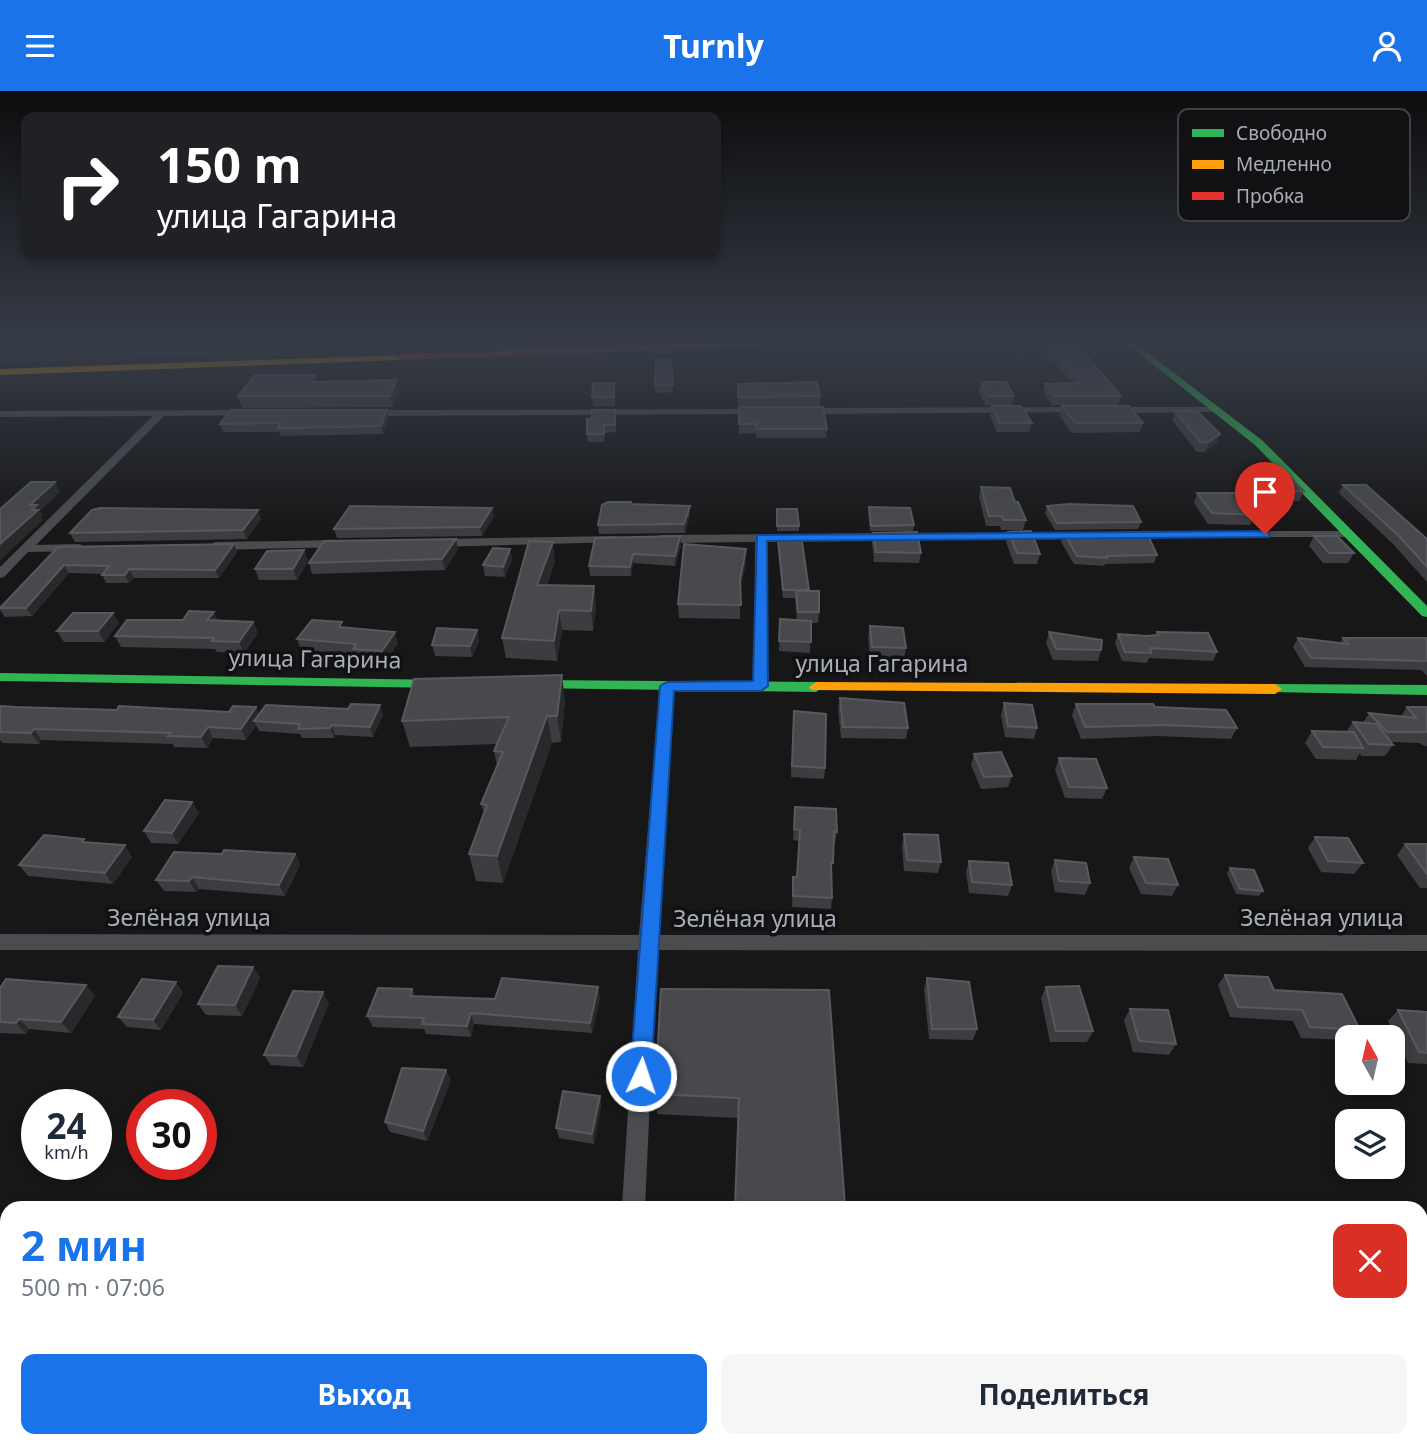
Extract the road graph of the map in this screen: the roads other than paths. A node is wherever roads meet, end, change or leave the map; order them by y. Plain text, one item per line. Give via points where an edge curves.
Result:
1 (1211, 406) edge
2 (1091, 410) edge
3 (1105, 410) edge
4 (1216, 410) junction
5 (771, 411) edge
6 (799, 411) edge
7 (258, 413) edge
8 (355, 413) edge
9 (0, 414) edge
10 (161, 414) junction
11 (1349, 534) junction
12 (1097, 535) edge
13 (1111, 535) edge
14 (761, 538) junction
15 (636, 540) edge
16 (650, 540) edge
17 (427, 543) edge
18 (358, 544) edge
19 (205, 546) edge
20 (94, 548) edge
21 (24, 549) junction
22 (0, 574) edge
23 (1427, 613) edge
24 (0, 677) edge
25 (457, 684) edge
26 (513, 685) edge
27 (667, 686) junction
28 (761, 686) junction
29 (1427, 690) edge
30 (0, 943) edge
31 (1427, 943) edge
32 (648, 944) junction
33 (634, 1201) edge

1 - 4 street
2 - 6 street
3 - 4 street
4 - 11 street via 1259,443
5 - 8 street
7 - 10 street
9 - 10 street
10 - 21 street
11 - 13 street
11 - 23 street
12 - 14 street
14 - 16 street
14 - 28 street
15 - 17 street
18 - 19 street
20 - 21 street
21 - 22 street
24 - 25 street, улица Гагарина
26 - 27 street, улица Гагарина
27 - 28 street, улица Гагарина
27 - 32 street
28 - 29 street, улица Гагарина
30 - 32 street, Зелёная улица
31 - 32 street, Зелёная улица
32 - 33 street

